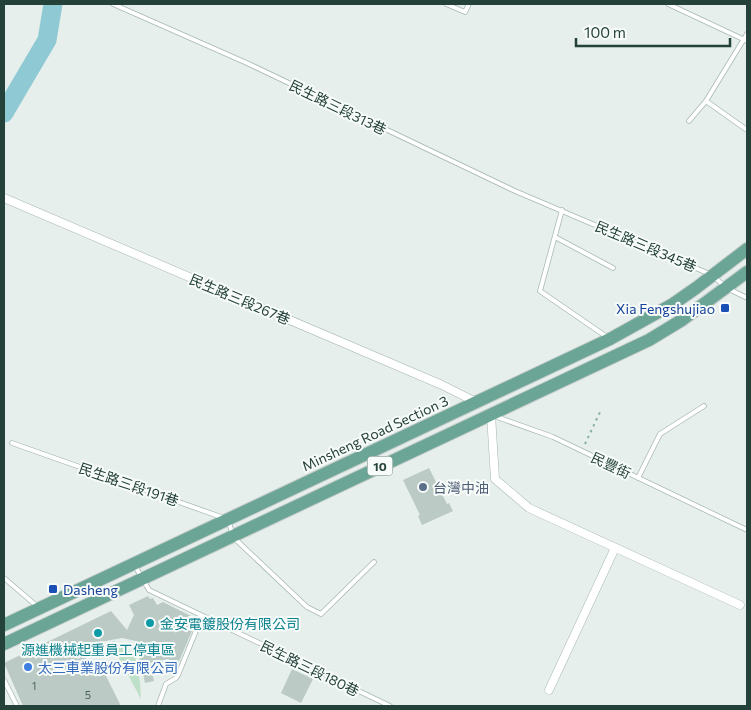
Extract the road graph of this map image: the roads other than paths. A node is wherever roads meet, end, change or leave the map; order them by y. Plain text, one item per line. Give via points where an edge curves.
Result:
1 (112, 4) edge
2 (446, 4) edge
3 (469, 4) edge
4 (668, 4) edge
5 (747, 34) edge
6 (745, 40) edge
7 (706, 101) junction
8 (688, 121) dead end
9 (747, 130) edge
10 (4, 198) edge
11 (562, 210) junction
12 (555, 237) junction
13 (747, 249) edge
14 (613, 268) dead end
15 (747, 272) edge
16 (712, 275) junction
17 (726, 288) junction
18 (747, 298) edge
19 (610, 339) junction
20 (478, 404) junction
21 (704, 406) dead end
22 (489, 413) junction
23 (12, 443) dead end
24 (638, 478) junction
25 (228, 520) junction
26 (747, 530) edge
27 (232, 537) junction
28 (615, 548) junction
29 (374, 562) dead end
30 (134, 564) junction
31 (4, 578) edge
32 (142, 579) junction
33 (740, 605) dead end
34 (40, 608) junction
35 (202, 616) junction
36 (4, 625) edge
37 (4, 644) edge
38 (4, 680) edge
39 (549, 690) dead end
40 (17, 706) edge
41 (158, 706) edge
42 (390, 706) edge

1 - 11 lane, 民生路三段313巷 via 258,68 515,191
2 - 3 lane via 465,12
4 - 6 lane
5 - 6 lane
6 - 7 lane
7 - 8 lane
7 - 9 lane
10 - 20 street, 民生路三段267巷 via 442,385
11 - 12 lane
11 - 16 lane, 民生路三段345巷
12 - 14 lane
12 - 19 lane via 540,291
13 - 16 main road, Minsheng Road Section 3 / 10
15 - 17 main road, 10
16 - 17 lane, 民生路三段345巷
16 - 19 main road, Minsheng Road Section 3 / 10 via 673,304
17 - 18 lane, 民生路三段345巷
17 - 22 main road, 10 via 649,340
19 - 20 main road, Minsheng Road Section 3 / 10
20 - 25 main road, Minsheng Road Section 3 / 10
21 - 24 lane via 660,434
22 - 24 lane, 民豐街 via 553,437
22 - 27 main road, 10
22 - 28 street via 495,479 530,508
23 - 25 lane, 民生路三段191巷
24 - 26 lane, 民豐街
25 - 27 lane
25 - 30 main road, Minsheng Road Section 3 / 10
27 - 29 lane via 307,607 321,614
27 - 32 main road, 10
28 - 33 street
28 - 39 street
30 - 32 lane, 民生路三段180巷
30 - 34 main road, Minsheng Road Section 3 / 10
31 - 34 lane
32 - 35 lane, 民生路三段180巷 via 149,590
32 - 37 main road, 10
34 - 36 main road, Minsheng Road Section 3 / 10
35 - 41 lane via 178,675 166,684
35 - 42 lane, 民生路三段180巷
38 - 40 lane

